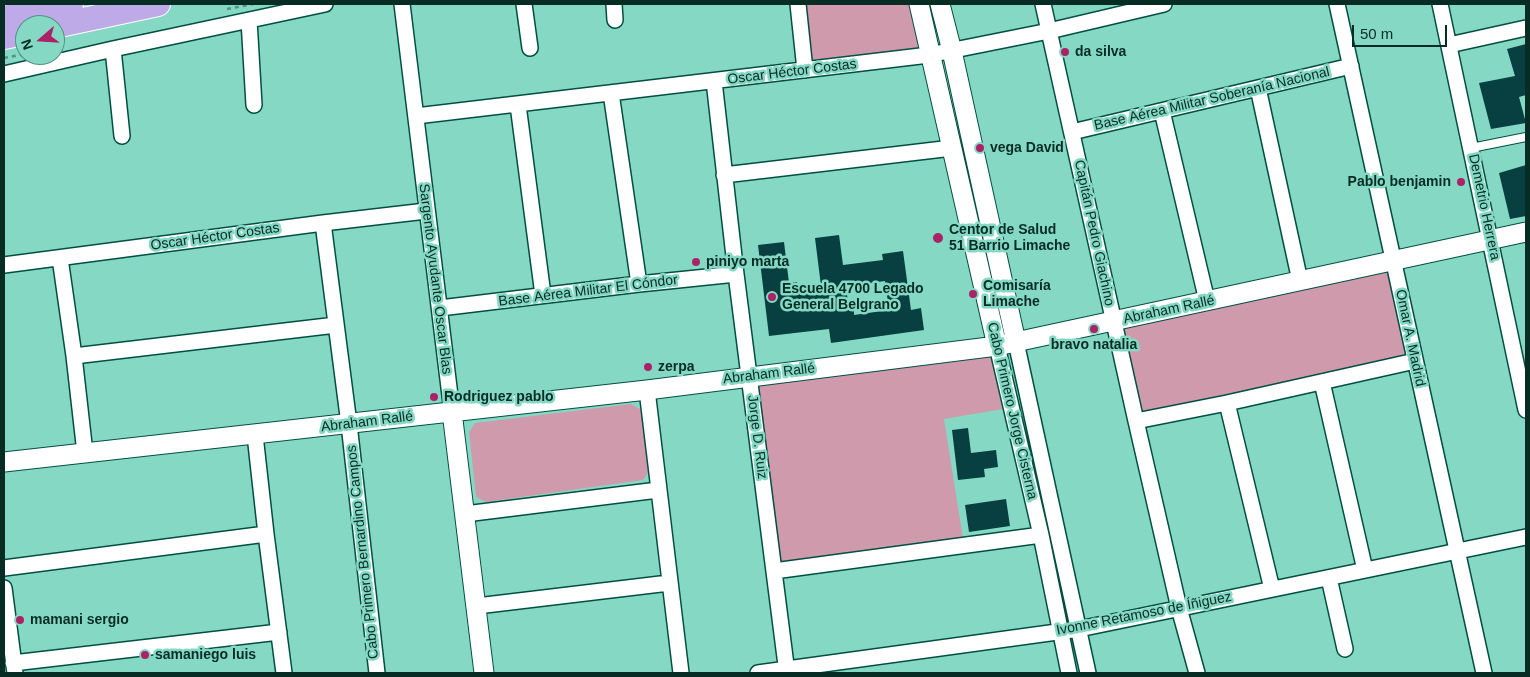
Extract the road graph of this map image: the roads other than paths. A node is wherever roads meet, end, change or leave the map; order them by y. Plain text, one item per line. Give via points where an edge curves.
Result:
1 (71, 4) edge
2 (158, 4) edge
3 (326, 4) edge
4 (402, 4) edge
5 (524, 4) edge
6 (614, 4) edge
7 (798, 4) edge
8 (919, 4) edge
9 (940, 4) edge
10 (1043, 4) edge
11 (1164, 4) edge
12 (1337, 4) edge
13 (1440, 4) edge
14 (1141, 6) edge
15 (4, 18) edge
16 (249, 20) junction
17 (615, 20) dead end
18 (65, 24) edge
19 (1526, 28) edge
20 (1049, 31) junction
21 (1449, 45) junction
22 (530, 48) dead end
23 (113, 49) junction
24 (952, 51) junction
25 (930, 54) junction
26 (1352, 66) junction
27 (805, 70) junction
28 (4, 74) edge
29 (714, 81) junction
30 (1258, 88) junction
31 (611, 93) junction
32 (254, 104) dead end
33 (518, 105) junction
34 (1162, 111) junction
35 (416, 116) junction
36 (1072, 132) junction
37 (122, 136) dead end
38 (1526, 136) edge
39 (952, 148) junction
40 (1471, 148) junction
41 (724, 175) junction
42 (426, 211) junction
43 (323, 223) junction
44 (1526, 232) edge
45 (1491, 240) junction
46 (60, 258) junction
47 (1394, 260) junction
48 (4, 265) edge
49 (736, 274) junction
50 (1300, 282) junction
51 (639, 284) junction
52 (542, 296) junction
53 (1207, 301) junction
54 (440, 308) junction
55 (1114, 322) junction
56 (336, 325) junction
57 (1016, 342) junction
58 (997, 346) junction
59 (74, 356) junction
60 (1415, 361) junction
61 (749, 376) junction
62 (1322, 382) junction
63 (647, 390) junction
64 (1227, 403) junction
65 (1526, 410) edge
66 (452, 412) junction
67 (1136, 421) junction
68 (349, 424) junction
69 (254, 435) junction
70 (85, 453) junction
71 (4, 462) edge
72 (658, 490) junction
73 (465, 514) junction
74 (266, 534) junction
75 (1040, 535) junction
76 (1526, 537) edge
77 (1458, 552) junction
78 (4, 568) edge
79 (1365, 570) junction
80 (774, 571) junction
81 (1329, 578) junction
82 (669, 583) junction
83 (4, 588) edge
84 (1272, 589) junction
85 (477, 606) junction
86 (1179, 608) junction
87 (1079, 629) junction
88 (1061, 631) junction
89 (279, 632) junction
90 (1345, 649) dead end
91 (14, 668) edge
92 (787, 672) edge
93 (284, 673) edge
94 (377, 673) edge
95 (484, 673) edge
96 (682, 673) edge
97 (758, 673) edge
98 (1069, 673) edge
99 (1088, 673) edge
100 (1197, 673) edge
101 (1484, 673) edge

1 - 15 main road
2 - 18 main road
3 - 16 street
4 - 35 street, Sargento Ayudante Oscar Blas
5 - 22 street
6 - 17 street
7 - 27 street
8 - 25 street, Cabo Primero Jorge Cisterna
9 - 24 street, Cabo Primero Jorge Cisterna
10 - 20 street, Capitán Pedro Giachino
11 - 14 street, Oscar Héctor Costas
12 - 26 street, Omar A. Madrid
13 - 21 street, Demetrio Herrera
14 - 20 street, Oscar Héctor Costas
16 - 23 street
16 - 32 street
19 - 21 street
20 - 24 street, Oscar Héctor Costas
20 - 36 street, Capitán Pedro Giachino
21 - 40 street, Demetrio Herrera
23 - 28 street
23 - 37 street
24 - 25 street, Oscar Héctor Costas
24 - 57 street, Cabo Primero Jorge Cisterna
25 - 27 street, Oscar Héctor Costas
25 - 39 street, Cabo Primero Jorge Cisterna
26 - 30 street, Base Aérea Militar Soberanía Nacional
26 - 47 street, Omar A. Madrid
27 - 29 street, Oscar Héctor Costas
29 - 31 street, Oscar Héctor Costas
29 - 41 street, Jorge D. Ruiz
30 - 34 street, Base Aérea Militar Soberanía Nacional
30 - 50 street
31 - 33 street, Oscar Héctor Costas
31 - 51 street
33 - 35 street, Oscar Héctor Costas
33 - 52 street
34 - 36 street, Base Aérea Militar Soberanía Nacional
34 - 53 street
35 - 42 street, Sargento Ayudante Oscar Blas
36 - 55 street, Capitán Pedro Giachino
38 - 40 lane
39 - 41 street
39 - 58 street, Cabo Primero Jorge Cisterna
40 - 45 street, Demetrio Herrera
41 - 49 street, Jorge D. Ruiz
42 - 43 street, Oscar Héctor Costas
42 - 54 street, Sargento Ayudante Oscar Blas
43 - 46 street, Oscar Héctor Costas
43 - 56 street, Cabo Primero Bernardino Campos
44 - 45 street, Abraham Rallé
45 - 47 street, Abraham Rallé
45 - 65 street, Demetrio Herrera
46 - 48 street, Oscar Héctor Costas
46 - 59 street
47 - 50 street, Abraham Rallé
47 - 60 street, Omar A. Madrid
49 - 51 street, Base Aérea Militar El Cóndor
49 - 61 street, Jorge D. Ruiz
50 - 53 street, Abraham Rallé
51 - 52 street, Base Aérea Militar El Cóndor
52 - 54 street, Base Aérea Militar El Cóndor
53 - 55 street, Abraham Rallé
54 - 66 street, Sargento Ayudante Oscar Blas
55 - 57 street, Abraham Rallé
55 - 67 street, Capitán Pedro Giachino
56 - 59 street
56 - 68 street, Cabo Primero Bernardino Campos
57 - 58 street, Abraham Rallé
57 - 87 street, Cabo Primero Jorge Cisterna
58 - 61 street, Abraham Rallé
58 - 75 street, Cabo Primero Jorge Cisterna
59 - 70 street
60 - 62 street
60 - 77 street, Omar A. Madrid
61 - 63 street, Abraham Rallé
61 - 80 street, Jorge D. Ruiz
62 - 64 street
62 - 79 street
63 - 66 street, Abraham Rallé
63 - 72 street
64 - 67 street
64 - 84 street
66 - 68 street, Abraham Rallé
66 - 73 street, Sargento Ayudante Oscar Blas
67 - 86 street, Capitán Pedro Giachino
68 - 69 street, Abraham Rallé
68 - 94 street, Cabo Primero Bernardino Campos
69 - 70 street, Abraham Rallé
69 - 74 street
70 - 71 street, Abraham Rallé
72 - 73 street
72 - 82 street
73 - 85 street, Sargento Ayudante Oscar Blas
74 - 78 street
74 - 89 street
75 - 80 street
75 - 88 street, Cabo Primero Jorge Cisterna
76 - 77 street, Ivonne Retamoso de Íñiguez
77 - 79 street, Ivonne Retamoso de Íñiguez
77 - 101 street, Omar A. Madrid
79 - 81 street, Ivonne Retamoso de Íñiguez
80 - 92 street, Jorge D. Ruiz
81 - 84 street, Ivonne Retamoso de Íñiguez
81 - 90 street
82 - 85 street
82 - 96 street
83 - 91 street
84 - 86 street, Ivonne Retamoso de Íñiguez
85 - 95 street, Sargento Ayudante Oscar Blas
86 - 87 street, Ivonne Retamoso de Íñiguez
86 - 100 street, Capitán Pedro Giachino
87 - 88 street, Ivonne Retamoso de Íñiguez
87 - 99 street, Cabo Primero Jorge Cisterna
88 - 92 street, Ivonne Retamoso de Íñiguez
88 - 98 street, Cabo Primero Jorge Cisterna
89 - 91 street
89 - 93 street
92 - 97 street, Ivonne Retamoso de Íñiguez

